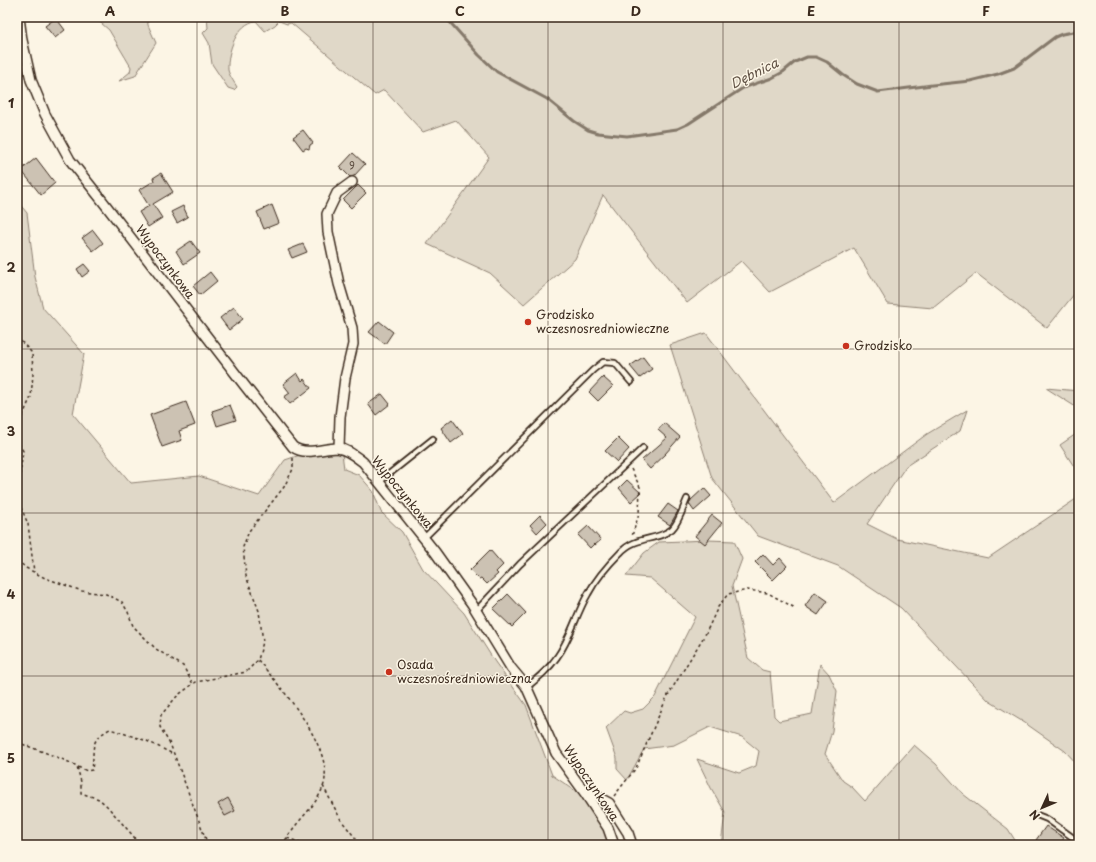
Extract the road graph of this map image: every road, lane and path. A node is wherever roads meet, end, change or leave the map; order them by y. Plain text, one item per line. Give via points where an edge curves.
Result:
1 (19, 17) edge
2 (352, 182) dead end
3 (17, 337) edge
4 (631, 382) dead end
5 (17, 428) edge
6 (17, 432) edge
7 (433, 439) dead end
8 (293, 447) junction
9 (339, 448) junction
10 (643, 448) dead end
11 (626, 462) junction
12 (379, 482) junction
13 (687, 499) dead end
14 (424, 538) junction
15 (629, 545) junction
16 (17, 560) edge
17 (34, 572) junction
18 (795, 608) dead end
19 (476, 611) junction
20 (258, 660) junction
21 (193, 684) junction
22 (527, 688) junction
23 (17, 742) edge
24 (174, 755) junction
25 (77, 766) junction
26 (323, 786) junction
27 (582, 789) junction
28 (609, 803) junction
29 (1037, 815) dead end
30 (286, 838) junction
31 (1079, 842) edge
32 (137, 845) edge
33 (208, 845) edge
34 (283, 845) edge
35 (307, 845) edge
36 (361, 845) edge
37 (614, 845) edge
38 (632, 845) edge

1 - 8 street, Wypoczynkowa via 31,80 45,114 70,160
2 - 9 street via 337,193 327,214 328,232 352,328 353,344 344,386
3 - 5 path via 32,354 33,374 31,397
4 - 14 lane via 615,364 603,362
6 - 17 path via 17,441 23,451 17,498 28,524
7 - 12 lane
8 - 9 street via 306,451
8 - 20 path via 293,469 284,487 249,532 243,547 246,576 259,611 263,642
9 - 12 street, Wypoczynkowa via 363,462
10 - 11 lane
11 - 15 path via 640,487 639,514
11 - 19 lane via 520,564
12 - 14 street, Wypoczynkowa
13 - 15 lane via 672,528
14 - 19 street, Wypoczynkowa
15 - 22 lane via 603,572 588,593 558,657
16 - 17 path
17 - 21 path via 82,591 106,594 122,602 133,626 156,649 183,666
18 - 28 path via 768,593 748,590 728,594 667,697 636,768
19 - 22 street, Wypoczynkowa via 511,668
20 - 21 path via 246,672
20 - 26 path via 293,704 315,739 325,764
21 - 24 path via 178,695 161,715 160,727
22 - 27 street, Wypoczynkowa via 556,753
23 - 25 path
24 - 25 path via 147,741 110,729 100,734 94,742 92,770 87,771
24 - 33 path
25 - 32 path via 81,793 99,799 107,806 134,837
26 - 30 path via 309,810
26 - 36 path via 341,820
27 - 28 street
27 - 37 street, Wypoczynkowa via 608,828
28 - 38 street via 628,833
29 - 31 lane via 1047,819
30 - 34 path
30 - 35 path

